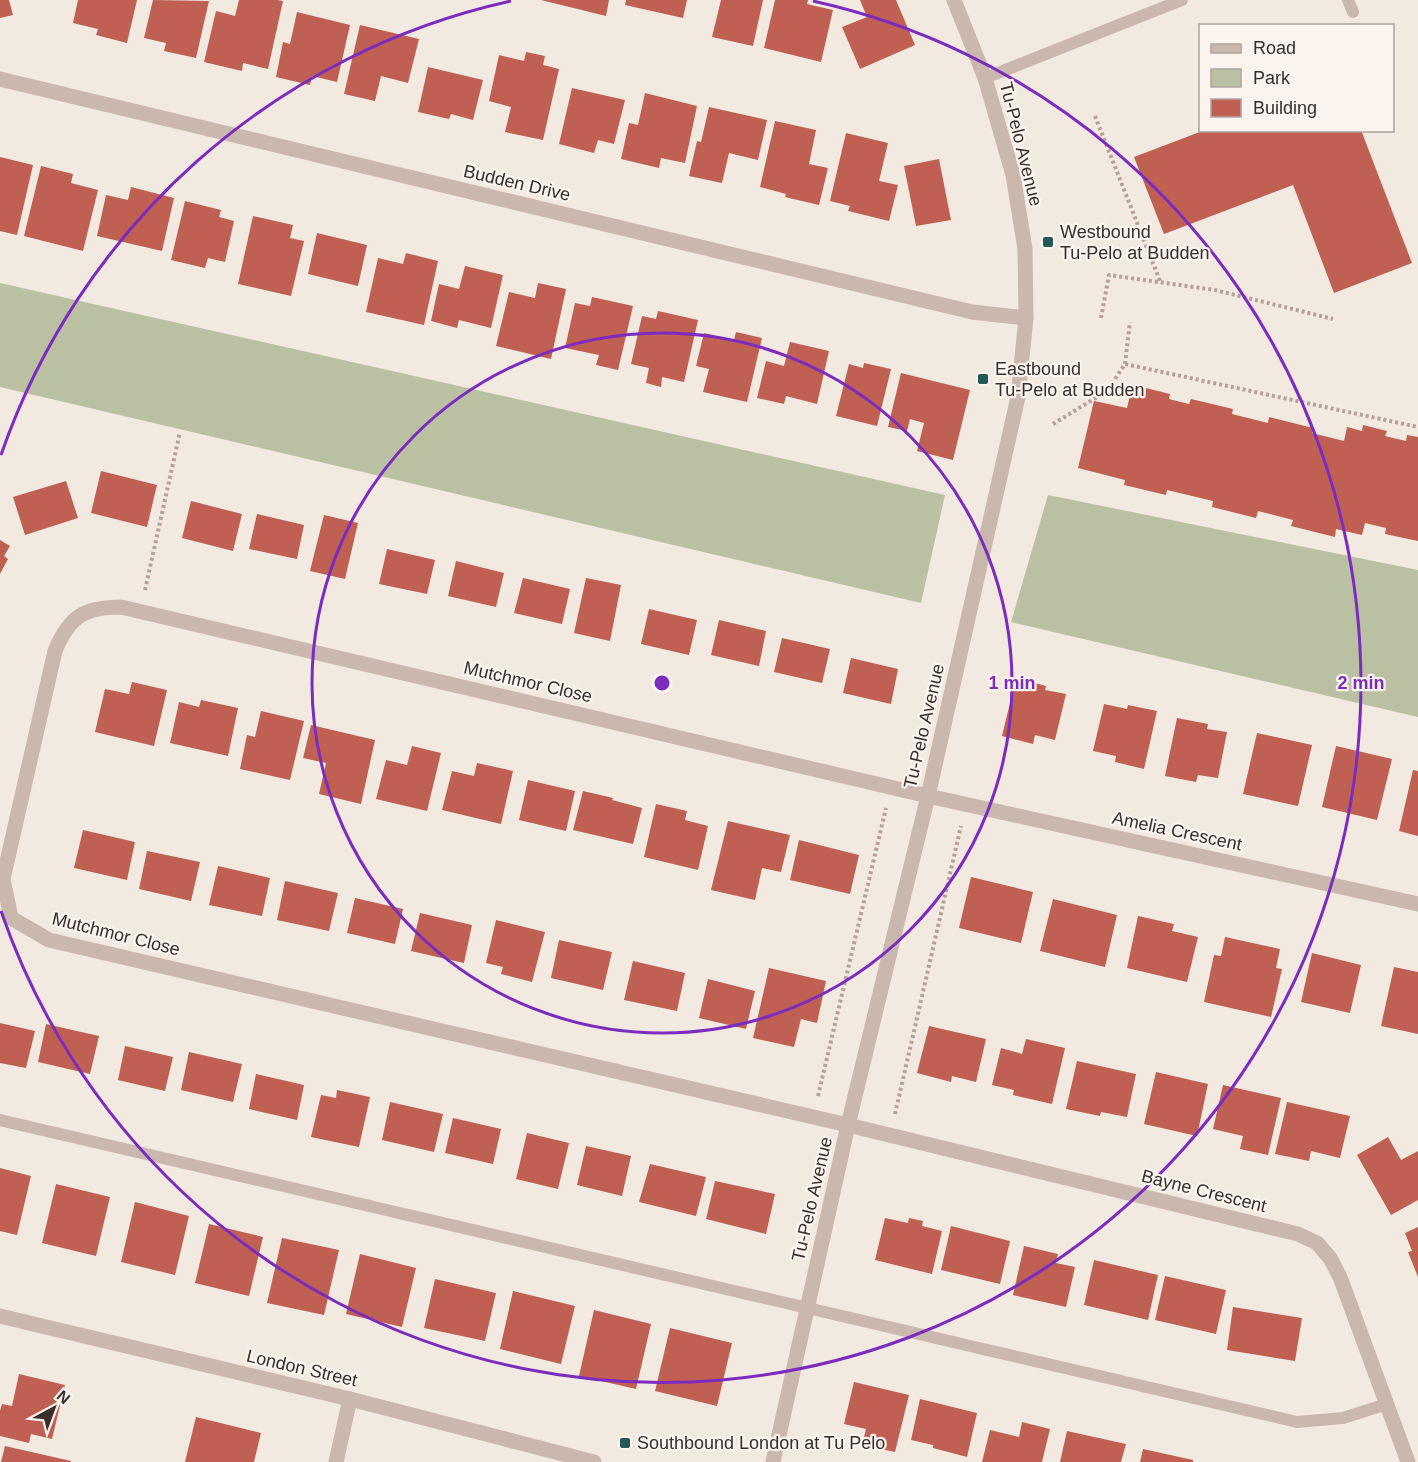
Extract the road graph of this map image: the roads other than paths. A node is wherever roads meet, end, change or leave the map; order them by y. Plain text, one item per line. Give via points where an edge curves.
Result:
1 (954, 0) edge
2 (1182, 0) edge
3 (985, 78) junction
4 (0, 79) edge
5 (1026, 318) junction
6 (928, 796) junction
7 (1418, 904) edge
8 (0, 1120) edge
9 (848, 1125) junction
10 (807, 1309) junction
11 (0, 1316) edge
12 (350, 1399) junction
13 (1387, 1404) junction
14 (336, 1462) edge
15 (594, 1462) edge
16 (773, 1462) edge
17 (1408, 1462) edge

1 - 3 street, Tu-Pelo Avenue
2 - 3 lane
3 - 5 street, Tu-Pelo Avenue via 1013,175 1025,249
4 - 5 street, Budden Drive via 972,312
5 - 6 street, Tu-Pelo Avenue via 1018,397
6 - 7 street, Amelia Crescent
6 - 9 street, Tu-Pelo Avenue
6 - 9 street, Mutchmor Close via 121,607 92,609 80,615 60,637 55,651 3,879 11,918 49,940
8 - 10 lane
9 - 10 street, Tu-Pelo Avenue
9 - 13 street, Bayne Crescent via 1298,1234 1317,1243 1340,1277
10 - 13 lane via 1297,1422 1343,1418
10 - 16 street, Tu-Pelo Avenue
11 - 12 street, London Street
12 - 14 street
12 - 15 street, London Street
13 - 17 street, Bayne Crescent

